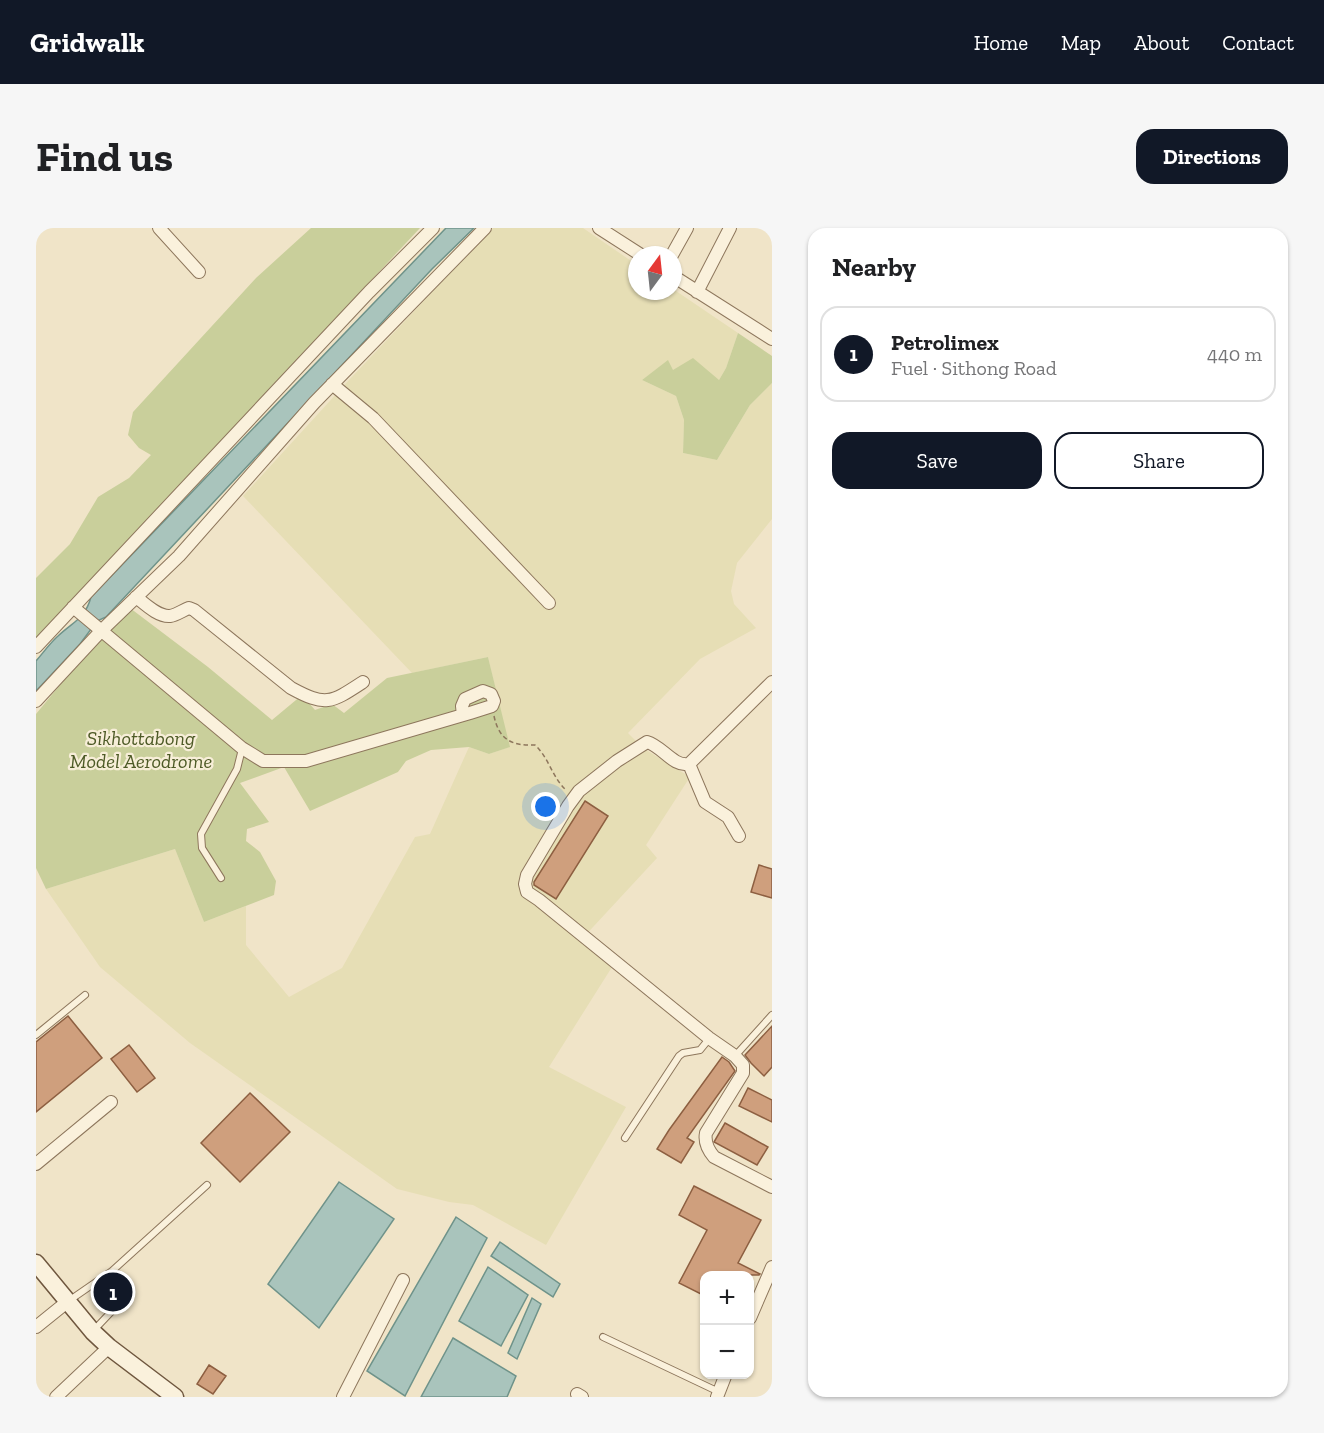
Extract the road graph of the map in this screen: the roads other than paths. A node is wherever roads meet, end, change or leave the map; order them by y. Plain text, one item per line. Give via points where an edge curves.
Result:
1 (159, 228) edge
2 (433, 228) edge
3 (485, 228) edge
4 (600, 228) edge
5 (687, 228) edge
6 (730, 228) edge
7 (628, 246) edge
8 (677, 246) edge
9 (199, 272) dead end
10 (682, 282) edge
11 (697, 292) junction
12 (772, 339) edge
13 (332, 384) junction
14 (136, 597) junction
15 (549, 603) dead end
16 (76, 610) junction
17 (97, 629) junction
18 (36, 646) edge
19 (363, 682) dead end
20 (772, 682) edge
21 (36, 701) edge
22 (463, 715) junction
23 (242, 748) junction
24 (689, 764) junction
25 (739, 836) dead end
26 (221, 878) dead end
27 (85, 995) dead end
28 (772, 1015) edge
29 (36, 1035) edge
30 (709, 1038) junction
31 (735, 1056) junction
32 (111, 1102) dead end
33 (625, 1138) dead end
34 (36, 1164) edge
35 (207, 1185) dead end
36 (772, 1187) edge
37 (36, 1263) edge
38 (772, 1267) edge
39 (112, 1270) junction
40 (403, 1280) dead end
41 (67, 1302) junction
42 (754, 1309) edge
43 (36, 1327) edge
44 (93, 1332) junction
45 (603, 1337) dead end
46 (109, 1347) junction
47 (724, 1379) edge
48 (718, 1395) edge
49 (56, 1397) edge
50 (175, 1397) edge
51 (344, 1397) edge

1 - 9 street
2 - 16 street via 369,292
3 - 13 street
4 - 7 street
5 - 8 street
6 - 11 street
10 - 11 street
11 - 12 street
13 - 14 street via 179,556
13 - 15 street via 373,418
14 - 17 street
14 - 19 street via 163,615 194,610 305,696 338,699
16 - 17 street
16 - 18 street
17 - 21 street
17 - 23 street
20 - 24 street
22 - 22 street via 492,706 491,694 483,691 465,699
22 - 23 street via 306,761 263,761
23 - 26 lane via 237,770 201,834 202,848
24 - 25 street via 705,802 728,817
24 - 30 street via 682,765 652,743 644,742 617,761 574,798 525,884 527,892
27 - 29 lane
28 - 31 lane
30 - 31 street
30 - 33 lane via 700,1050 679,1056
31 - 36 street via 743,1065 743,1073 706,1133 706,1144 714,1157
32 - 34 street
35 - 39 lane
37 - 41 main road
38 - 42 street
39 - 41 lane
39 - 44 lane via 129,1293
40 - 51 street
41 - 43 street
41 - 44 main road
44 - 46 main road
45 - 48 lane
46 - 49 street
46 - 50 main road
47 - 48 street

